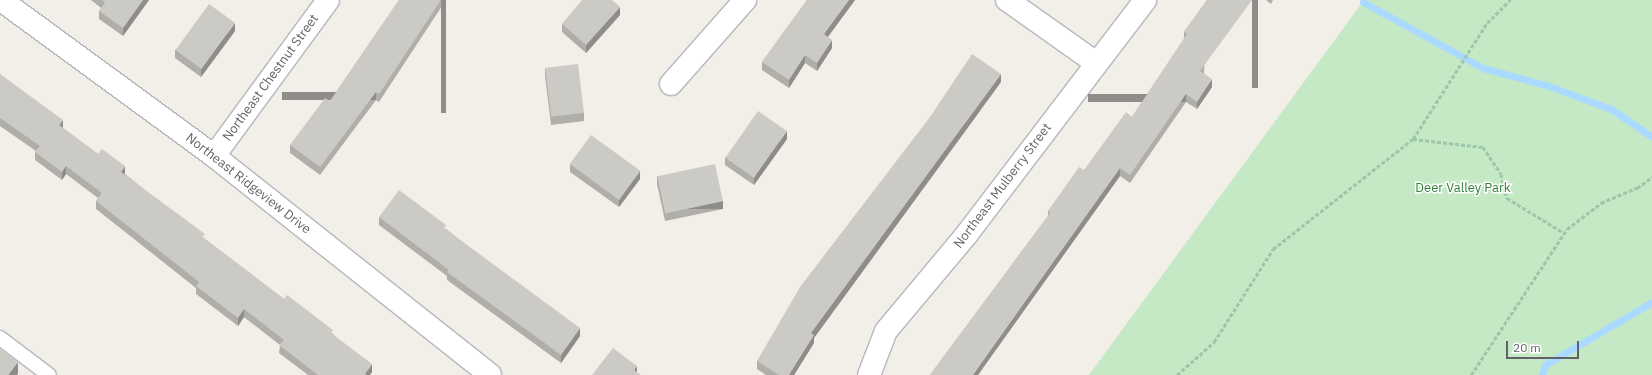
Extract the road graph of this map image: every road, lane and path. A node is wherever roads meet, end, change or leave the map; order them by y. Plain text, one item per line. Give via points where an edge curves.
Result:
1 (1, 0) edge
2 (328, 0) edge
3 (745, 0) edge
4 (1007, 0) edge
5 (1145, 0) edge
6 (1510, 0) edge
7 (1096, 63) junction
8 (671, 84) dead end
9 (1413, 138) junction
10 (214, 156) junction
11 (1652, 177) edge
12 (1564, 233) junction
13 (0, 338) edge
14 (50, 375) edge
15 (490, 375) edge
16 (869, 375) edge
17 (1177, 375) edge
18 (1471, 375) edge

1 - 10 street, Northeast Ridgeview Drive
2 - 10 street, Northeast Chestnut Street
3 - 8 street
4 - 7 street
5 - 7 street, Northeast Mulberry Street
6 - 9 path via 1487,23 1460,70
7 - 16 street, Northeast Mulberry Street via 967,234 886,331
9 - 12 path via 1483,147 1501,174 1507,198
9 - 17 path via 1273,249 1214,342
10 - 15 street, Northeast Ridgeview Drive
11 - 12 path via 1637,188 1601,203
12 - 18 path
13 - 14 lane

